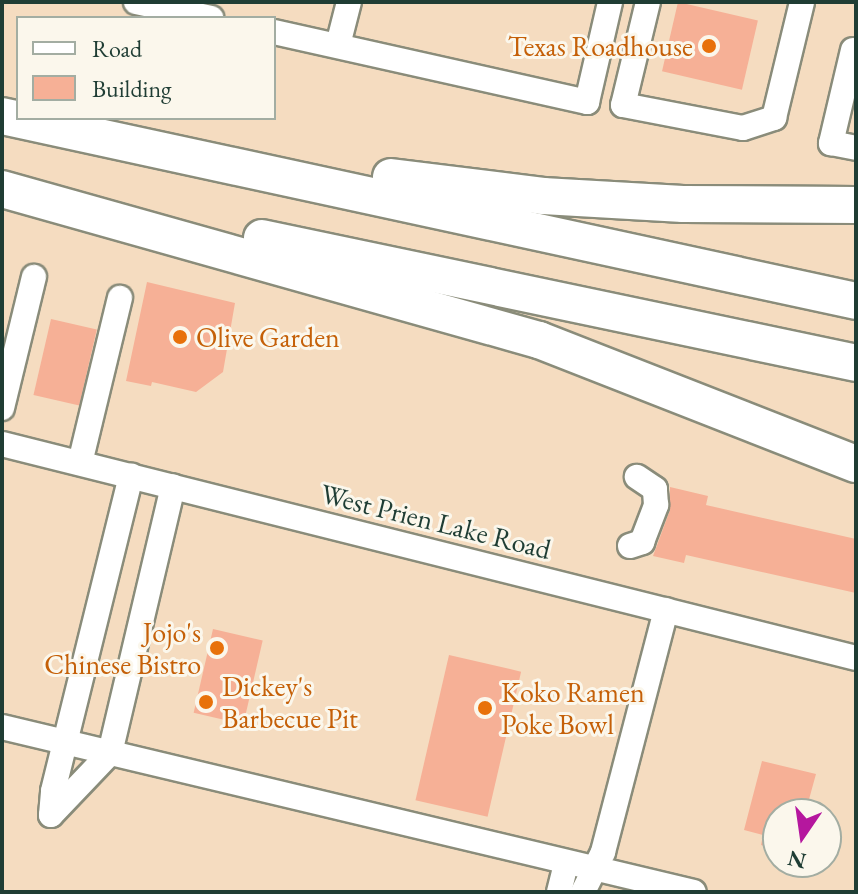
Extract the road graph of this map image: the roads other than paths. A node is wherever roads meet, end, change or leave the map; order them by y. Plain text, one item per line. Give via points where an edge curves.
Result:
1 (136, 2) edge
2 (349, 2) edge
3 (610, 2) edge
4 (648, 2) edge
5 (802, 2) edge
6 (202, 16) edge
7 (276, 32) edge
8 (338, 45) junction
9 (855, 45) edge
10 (587, 102) junction
11 (623, 105) junction
12 (20, 120) edge
13 (856, 148) edge
14 (193, 158) junction
15 (2, 186) edge
16 (856, 205) edge
17 (34, 277) dead end
18 (120, 298) dead end
19 (856, 301) edge
20 (856, 363) edge
21 (2, 408) edge
22 (2, 444) edge
23 (80, 463) junction
24 (856, 464) edge
25 (131, 476) junction
26 (637, 477) dead end
27 (173, 486) junction
28 (630, 546) dead end
29 (666, 610) junction
30 (856, 658) edge
31 (2, 727) edge
32 (66, 742) junction
33 (110, 753) junction
34 (566, 863) junction
35 (594, 868) junction
36 (559, 892) edge
37 (583, 892) edge
38 (694, 892) edge

1 - 6 street
2 - 8 street
3 - 10 street
4 - 11 street
5 - 11 street via 774,118 743,128
7 - 8 street
8 - 10 street
9 - 13 street via 831,143
10 - 11 street
12 - 14 highway
14 - 16 highway via 278,158 543,196
14 - 19 highway
15 - 20 highway
15 - 24 highway via 539,340
17 - 21 street
18 - 23 street
22 - 23 street, West Prien Lake Road
23 - 25 street, West Prien Lake Road
25 - 27 street, West Prien Lake Road
25 - 32 street
26 - 28 street via 655,489 656,505 642,542
27 - 29 street, West Prien Lake Road
27 - 33 street
29 - 30 street, West Prien Lake Road
29 - 35 street via 603,852
31 - 32 street
32 - 33 street
32 - 33 street via 51,815
33 - 34 street
34 - 35 street
34 - 36 street
35 - 37 street
35 - 38 street

